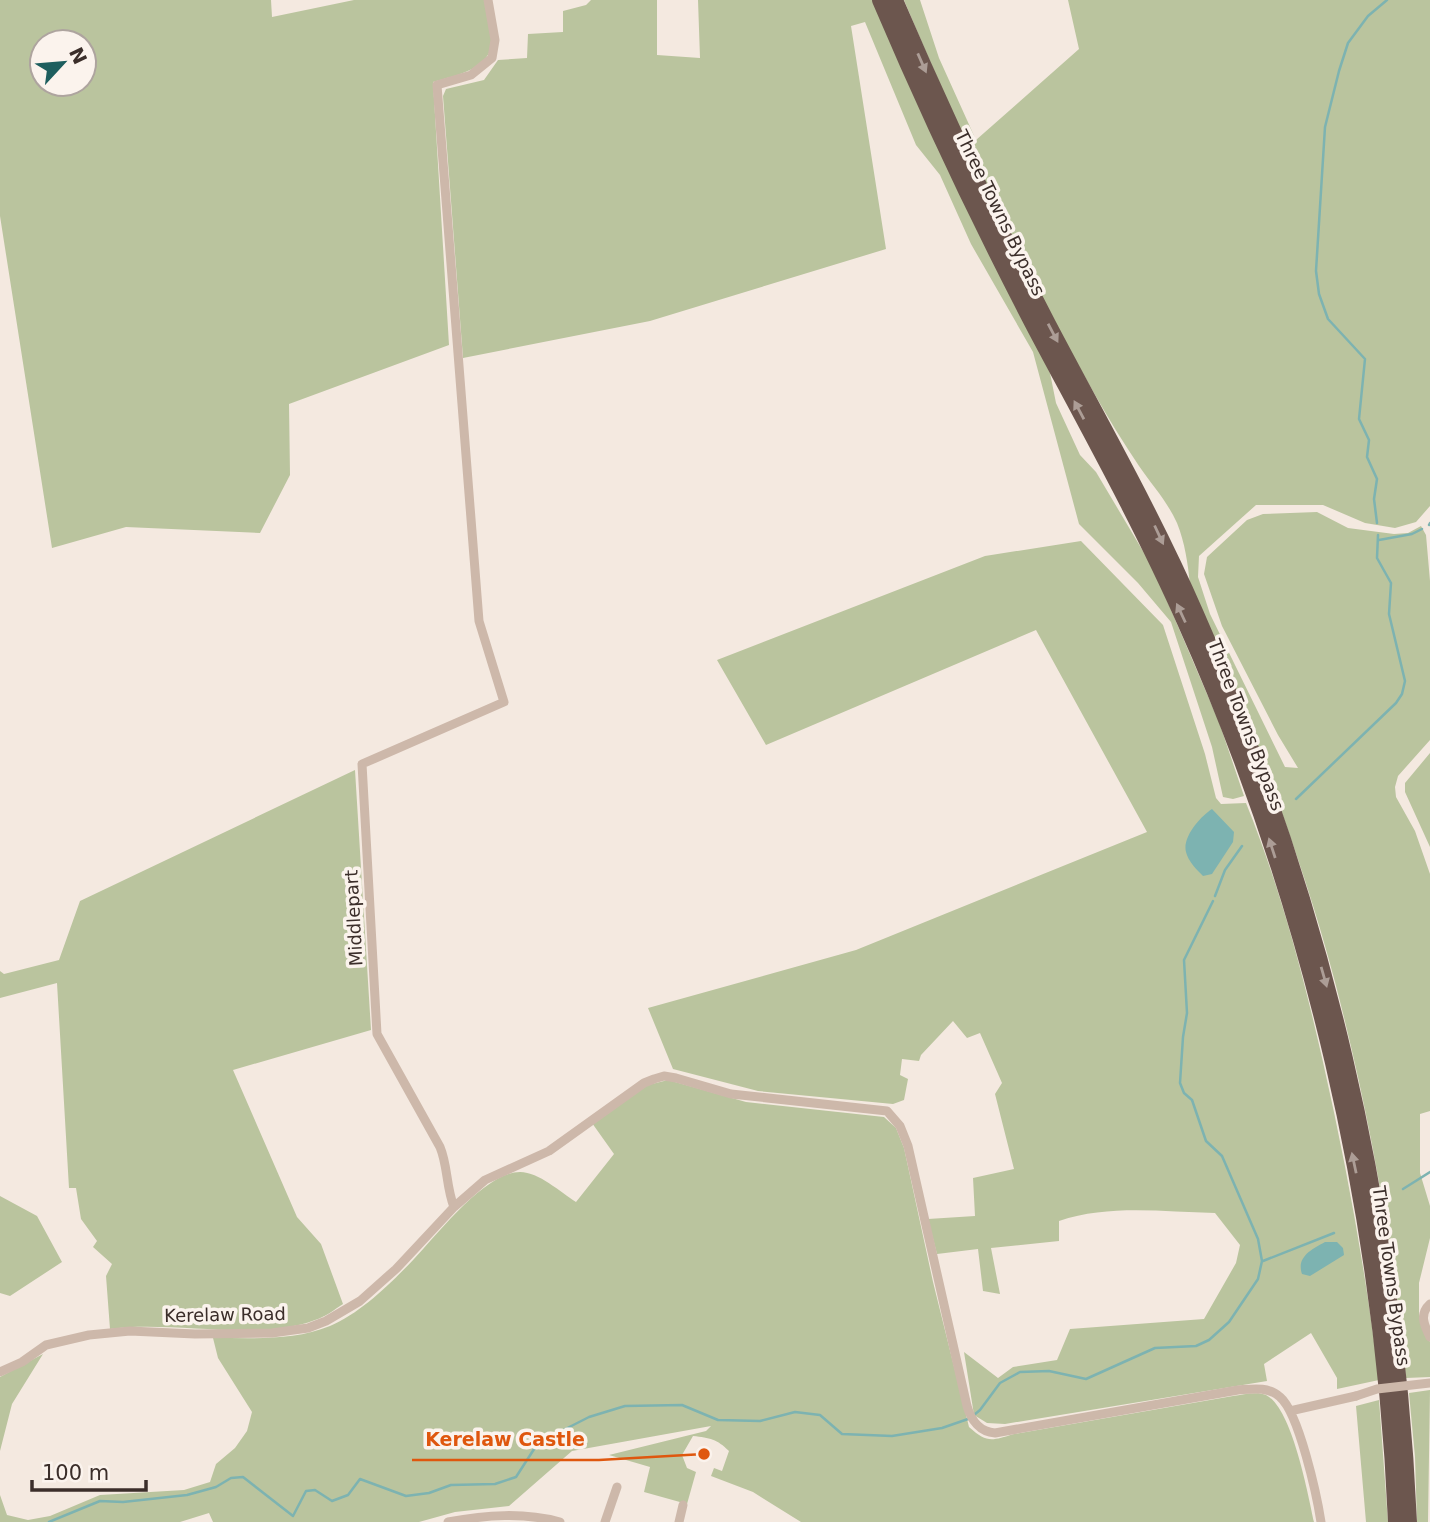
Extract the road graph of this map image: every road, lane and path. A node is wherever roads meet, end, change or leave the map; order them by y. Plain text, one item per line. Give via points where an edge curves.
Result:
1 (488, 0) edge
2 (880, 0) edge
3 (895, 0) edge
4 (454, 1207) junction
5 (1430, 1304) edge
6 (1430, 1337) edge
7 (0, 1372) edge
8 (1430, 1382) edge
9 (1290, 1411) junction
10 (617, 1487) dead end
11 (683, 1505) dead end
12 (483, 1519) edge
13 (448, 1522) edge
14 (560, 1522) edge
15 (605, 1522) edge
16 (679, 1522) edge
17 (1321, 1522) edge
18 (1396, 1522) edge
19 (1409, 1522) edge

1 - 4 street, Middlepart via 495,40 492,58 471,75 437,85 479,621 504,702 362,764 377,1034 440,1147
18 -> 2 highway, Three Towns Bypass via 1390,1418 1359,1185 1322,1021 1264,824 1215,691 1142,528 981,222
3 -> 19 highway, Three Towns Bypass via 988,203 1188,595 1280,831 1336,1018 1371,1180 1393,1325
4 - 7 street, Kerelaw Road via 360,1301 317,1325 252,1334 130,1331 89,1335 46,1345
4 - 9 street, Kerelaw Road via 493,1175 549,1151 644,1083 664,1076 731,1094 887,1111 908,1146 971,1417 981,1429 995,1433 1256,1388 1280,1397
5 - 6 street via 1423,1318
8 - 9 street, bridge via 1377,1389
9 - 17 street
10 - 15 street
11 - 16 street
12 - 13 street
12 - 14 street via 530,1515

